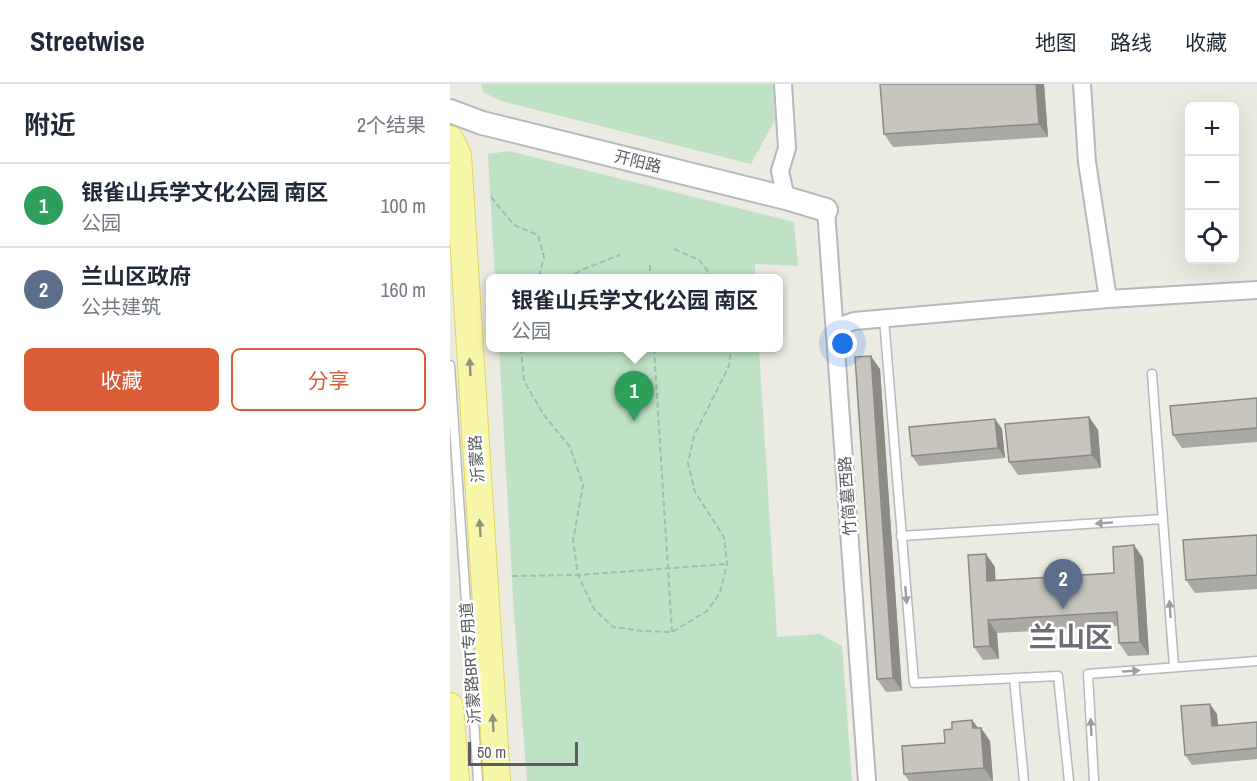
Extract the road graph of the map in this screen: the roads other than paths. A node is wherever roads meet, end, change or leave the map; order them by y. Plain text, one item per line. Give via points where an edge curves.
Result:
1 (783, 84) edge
2 (1082, 84) edge
3 (450, 111) edge
4 (450, 140) edge
5 (786, 198) junction
6 (826, 210) joint
7 (1257, 290) edge
8 (1108, 299) junction
9 (884, 319) junction
10 (835, 328) junction
11 (450, 365) edge
12 (1152, 374) dead end
13 (1163, 519) junction
14 (902, 536) junction
15 (1257, 661) edge
16 (1174, 667) junction
17 (1014, 678) junction
18 (450, 706) edge
19 (456, 781) edge
20 (478, 781) edge
21 (497, 781) edge
22 (867, 781) edge
23 (1024, 781) edge
24 (1069, 781) edge
25 (1094, 781) edge

1 - 5 street via 787,148 780,171
2 - 8 street via 1087,162
3 - 5 street, 开阳路 via 482,123
21 -> 4 main road, 沂蒙路 via 458,155
5 - 6 street, 开阳路
6 - 10 street, 竹简墓西路
7 - 8 street
8 - 9 street
9 - 10 street via 854,321
9 - 14 lane
10 - 22 street, 竹简墓西路
11 - 20 lane, 沂蒙路BRT专用道
12 - 13 lane
13 -> 14 lane
16 -> 13 lane
14 -> 17 lane via 914,683
15 - 16 lane
25 -> 16 lane via 1088,674
17 - 23 lane
17 - 24 lane via 1058,676
18 - 19 main road

